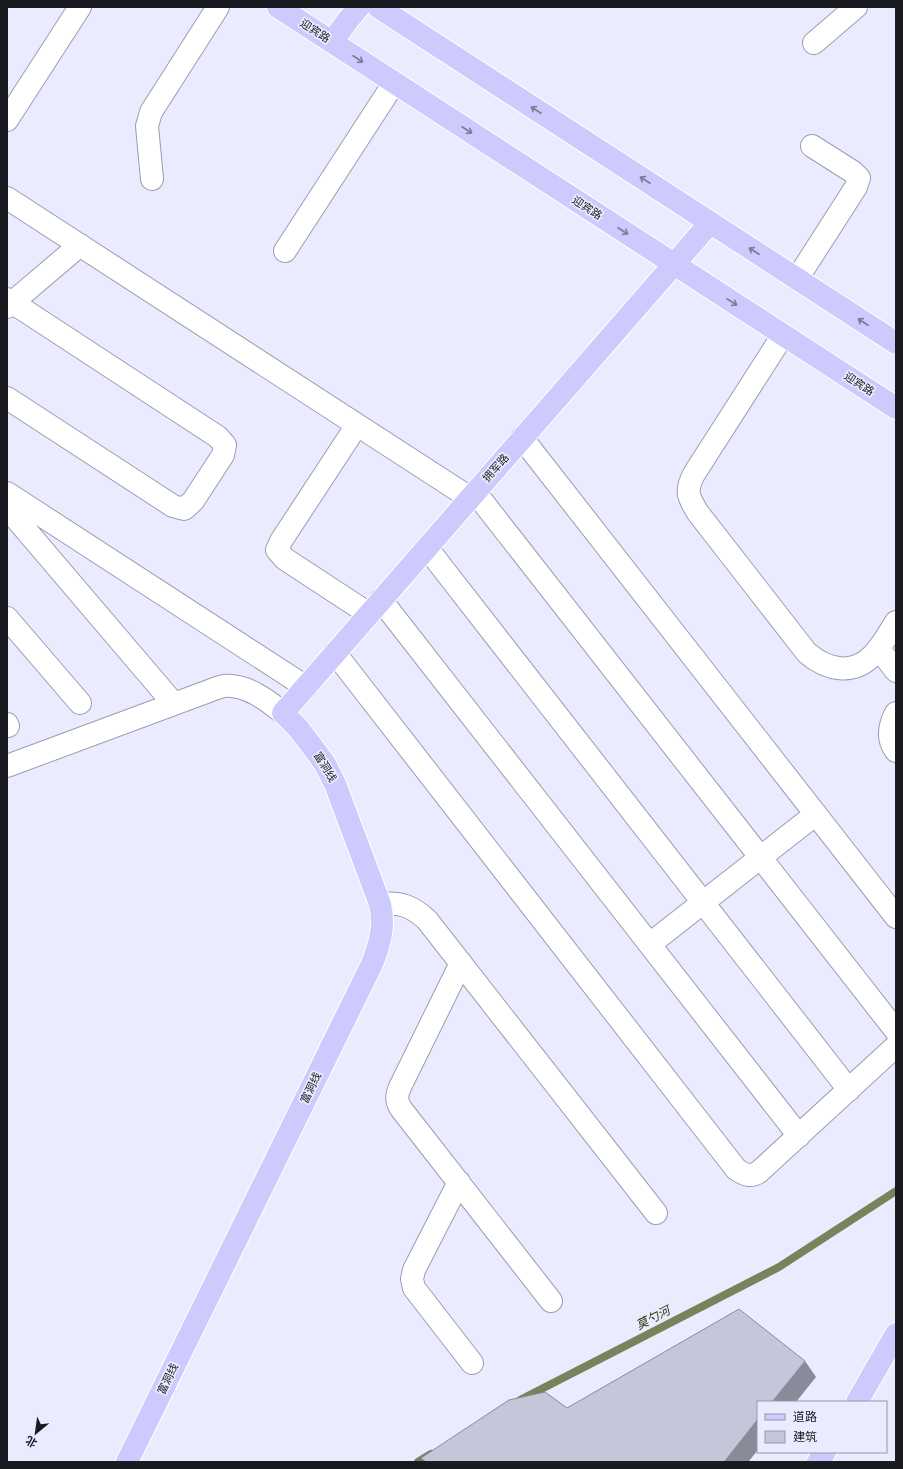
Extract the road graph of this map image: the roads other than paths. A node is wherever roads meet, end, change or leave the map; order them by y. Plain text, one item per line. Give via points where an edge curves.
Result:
1 (80, 7) edge
2 (218, 7) edge
3 (278, 7) edge
4 (359, 7) edge
5 (378, 7) edge
6 (856, 7) edge
7 (332, 42) junction
8 (814, 43) dead end
9 (394, 82) junction
10 (7, 120) edge
11 (812, 146) dead end
12 (152, 179) dead end
13 (7, 198) edge
14 (710, 223) junction
15 (80, 245) junction
16 (285, 251) dead end
17 (674, 264) junction
18 (797, 279) junction
19 (9, 303) edge
20 (783, 335) junction
21 (896, 343) edge
22 (7, 398) edge
23 (896, 408) edge
24 (357, 425) junction
25 (522, 438) junction
26 (7, 493) edge
27 (472, 495) junction
28 (7, 508) edge
29 (427, 548) junction
30 (375, 607) junction
31 (7, 618) edge
32 (896, 622) edge
33 (879, 649) junction
34 (335, 654) junction
35 (896, 671) edge
36 (306, 687) junction
37 (80, 703) dead end
38 (174, 704) junction
39 (283, 713) junction
40 (896, 713) edge
41 (896, 750) edge
42 (7, 766) edge
43 (816, 814) junction
44 (760, 857) junction
45 (703, 902) junction
46 (380, 904) junction
47 (896, 917) edge
48 (650, 944) junction
49 (461, 963) junction
50 (896, 1031) edge
51 (896, 1046) edge
52 (849, 1090) junction
53 (799, 1136) junction
54 (459, 1182) junction
55 (656, 1213) dead end
56 (551, 1301) dead end
57 (896, 1334) edge
58 (472, 1364) dead end
59 (858, 1401) edge
60 (823, 1453) edge
61 (127, 1462) edge
62 (818, 1462) edge

1 - 10 street
2 - 12 street via 151,112 147,126
3 - 7 main road, 迎宾路
4 - 7 main road
14 -> 5 main road
6 - 8 street
7 -> 9 main road, 迎宾路
9 - 16 street
9 -> 17 main road, 迎宾路
11 - 18 street via 859,178 856,187
13 - 15 street
14 - 17 main road, 拥军路
18 -> 14 main road
15 - 19 street
15 - 24 street
17 -> 20 main road, 迎宾路
17 - 25 main road, 拥军路
21 -> 18 main road
19 - 22 street via 218,437 225,444 223,455 192,501 184,508 173,506
20 - 23 main road, 迎宾路
20 - 33 street via 694,474 689,483 688,493 698,513 807,654 824,666 845,669 864,662
24 - 27 street
24 - 30 street via 281,541 278,550 285,559
25 - 27 main road, 拥军路
25 - 43 street
26 - 36 street
27 - 29 main road, 拥军路
27 - 44 street
28 - 38 street
29 - 30 main road, 拥军路
29 - 45 street
30 - 34 main road, 拥军路
30 - 48 street
31 - 37 street
32 - 33 street
33 - 35 street
34 - 36 main road, 拥军路
34 - 53 street via 736,1169 749,1176 755,1175
36 - 39 main road, 拥军路
38 - 39 street via 224,686 241,688 271,703
38 - 42 street
39 - 46 main road, 富洞线 via 311,745 335,784
40 - 41 street via 889,730 890,739
43 - 44 street
43 - 47 street
44 - 45 street
44 - 50 street
45 - 48 street
45 - 52 street
46 - 49 street via 406,905 418,912
46 - 61 main road, 富洞线 via 382,927 372,964
48 - 53 street
49 - 54 street via 397,1099 398,1105
49 - 55 street
51 - 52 street
52 - 53 street
54 - 56 street
54 - 58 street via 414,1270 412,1279 414,1288
57 - 59 main road
60 - 62 main road

